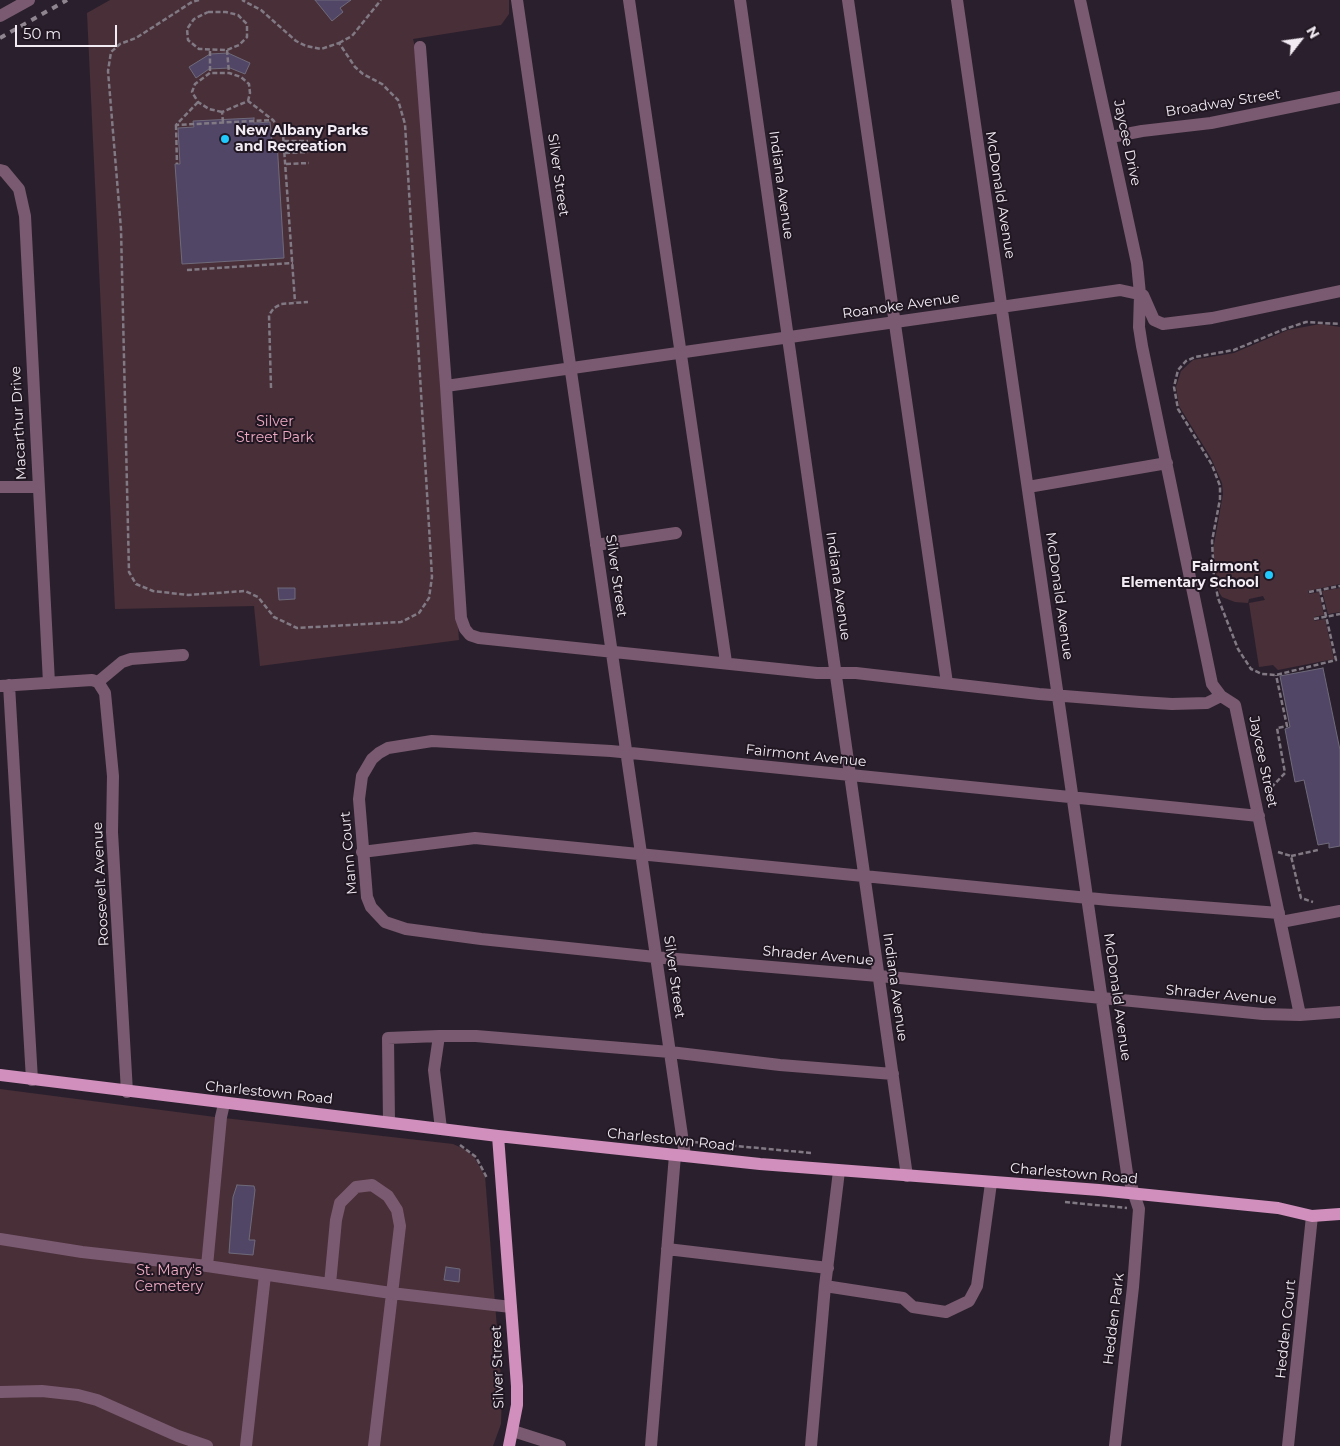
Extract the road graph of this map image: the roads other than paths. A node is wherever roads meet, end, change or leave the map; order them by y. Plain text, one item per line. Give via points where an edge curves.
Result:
1 (29, 0) edge
2 (517, 0) edge
3 (629, 0) edge
4 (740, 0) edge
5 (848, 0) edge
6 (957, 0) edge
7 (1080, 0) edge
8 (0, 16) edge
9 (420, 47) dead end
10 (1340, 97) edge
11 (1111, 137) junction
12 (0, 170) edge
13 (1340, 291) edge
14 (1140, 294) junction
15 (1001, 306) junction
16 (896, 322) junction
17 (788, 337) junction
18 (680, 352) junction
19 (570, 368) junction
20 (446, 386) junction
21 (1167, 463) junction
22 (37, 487) junction
23 (1028, 487) junction
24 (0, 488) edge
25 (676, 533) dead end
26 (596, 545) junction
27 (612, 650) junction
28 (183, 655) dead end
29 (726, 662) junction
30 (835, 672) junction
31 (95, 681) junction
32 (49, 683) junction
33 (947, 683) junction
34 (4, 686) edge
35 (1058, 695) junction
36 (1221, 696) junction
37 (628, 753) junction
38 (362, 776) joint
39 (850, 776) junction
40 (1073, 798) junction
41 (1259, 816) junction
42 (362, 852) junction
43 (642, 855) junction
44 (864, 876) junction
45 (1087, 896) junction
46 (1340, 911) edge
47 (1280, 918) junction
48 (385, 922) joint
49 (656, 956) junction
50 (879, 976) junction
51 (1101, 998) junction
52 (1340, 1012) edge
53 (1300, 1016) junction
54 (439, 1036) junction
55 (670, 1052) junction
56 (893, 1074) junction
57 (0, 1075) edge
58 (32, 1080) junction
59 (128, 1092) junction
60 (224, 1104) junction
61 (389, 1122) junction
62 (441, 1129) junction
63 (498, 1136) junction
64 (680, 1156) junction
65 (839, 1171) junction
66 (907, 1176) junction
67 (991, 1183) junction
68 (1136, 1195) junction
69 (1340, 1214) edge
70 (1312, 1216) junction
71 (0, 1239) edge
72 (667, 1250) junction
73 (207, 1266) junction
74 (828, 1268) junction
75 (265, 1275) junction
76 (330, 1284) junction
77 (825, 1286) junction
78 (391, 1293) junction
79 (511, 1307) junction
80 (0, 1392) edge
81 (513, 1431) junction
82 (207, 1446) edge
83 (246, 1446) edge
84 (374, 1446) edge
85 (508, 1446) edge
86 (560, 1446) edge
87 (651, 1446) edge
88 (811, 1446) edge
89 (1115, 1446) edge
90 (1288, 1446) edge

1 - 8 street
2 - 19 street, Silver Street
3 - 18 street
4 - 17 street, Indiana Avenue
5 - 16 street
6 - 15 street, McDonald Avenue
7 - 11 street, Jaycee Drive
9 - 20 street
10 - 11 street, Broadway Street via 1211,123
11 - 14 street, Jaycee Drive via 1137,262
12 - 22 street, Macarthur Drive via 19,190 24,216
13 - 14 street via 1212,318 1163,324 1154,320
14 - 15 street, Roanoke Avenue via 1120,290
14 - 21 street, Jaycee Street via 1142,346
15 - 16 street, Roanoke Avenue
15 - 23 street, McDonald Avenue
16 - 17 street, Roanoke Avenue
16 - 33 street
17 - 18 street, Roanoke Avenue
17 - 30 street, Indiana Avenue
18 - 19 street, Roanoke Avenue
18 - 29 street
19 - 20 street, Roanoke Avenue
19 - 26 street, Silver Street
20 - 27 street via 461,618 465,629 479,638
21 - 23 street
21 - 36 street, Jaycee Street via 1212,684
22 - 24 street
22 - 32 street, Macarthur Drive
23 - 35 street, McDonald Avenue
25 - 26 street
26 - 27 street, Silver Street
27 - 29 street
27 - 37 street, Silver Street
28 - 31 street via 131,659
29 - 30 street via 817,673
30 - 33 street
30 - 39 street, Indiana Avenue
31 - 32 street
31 - 59 street, Roosevelt Avenue via 107,702 113,776 112,832
32 - 34 street
33 - 35 street
34 - 58 street
35 - 36 street via 1172,704 1207,703
35 - 40 street, McDonald Avenue
36 - 41 street, Jaycee Street via 1235,705
37 - 38 street, Fairmont Avenue via 470,742 420,742 379,753
37 - 39 street, Fairmont Avenue
37 - 43 street, Silver Street
38 - 42 street, Mann Court via 359,799
39 - 40 street, Fairmont Avenue
39 - 44 street, Indiana Avenue
40 - 41 street, Fairmont Avenue
40 - 45 street, McDonald Avenue
41 - 47 street, Jaycee Street
42 - 43 street via 475,838
42 - 48 street, Mann Court via 367,897 371,907
43 - 44 street
43 - 49 street, Silver Street
44 - 45 street
44 - 50 street, Indiana Avenue
45 - 47 street
45 - 51 street, McDonald Avenue
46 - 47 street
47 - 53 street, Jaycee Street
48 - 49 street, Shrader Avenue via 438,934
49 - 50 street, Shrader Avenue
49 - 55 street, Silver Street
50 - 51 street, Shrader Avenue
50 - 56 street, Indiana Avenue
51 - 53 street, Shrader Avenue
51 - 68 street, McDonald Avenue via 1127,1173
52 - 53 street, Shrader Avenue
54 - 55 street via 476,1036
54 - 61 street via 388,1038
54 - 62 street via 434,1070
55 - 56 street
55 - 64 street, Silver Street
56 - 66 street, Indiana Avenue
57 - 58 main road, Charlestown Road
58 - 59 main road, Charlestown Road
59 - 60 main road, Charlestown Road
60 - 61 main road, Charlestown Road
60 - 73 street
61 - 62 main road, Charlestown Road
62 - 63 main road, Charlestown Road
63 - 64 main road, Charlestown Road
63 - 79 main road, Silver Street
64 - 65 main road, Charlestown Road
64 - 72 street, Silver Street
65 - 66 main road, Charlestown Road
65 - 74 street
66 - 67 main road, Charlestown Road
67 - 68 main road, Charlestown Road
67 - 77 street via 977,1286 969,1301 946,1312 913,1307 903,1298
68 - 70 main road, Charlestown Road via 1278,1208
68 - 89 street, Hedden Park via 1139,1209 1135,1269
69 - 70 main road, Charlestown Road
70 - 90 street, Hedden Court
71 - 73 street
72 - 74 street
72 - 87 street, Silver Street
73 - 75 street
74 - 77 street
75 - 76 street
75 - 83 street
76 - 78 street
76 - 78 street via 340,1203 356,1187 372,1185 388,1196 400,1219
77 - 88 street
78 - 79 street
78 - 84 street
79 - 81 main road, Silver Street via 517,1386
80 - 82 street via 42,1391 78,1395
81 - 85 main road, Silver Street
81 - 86 street

